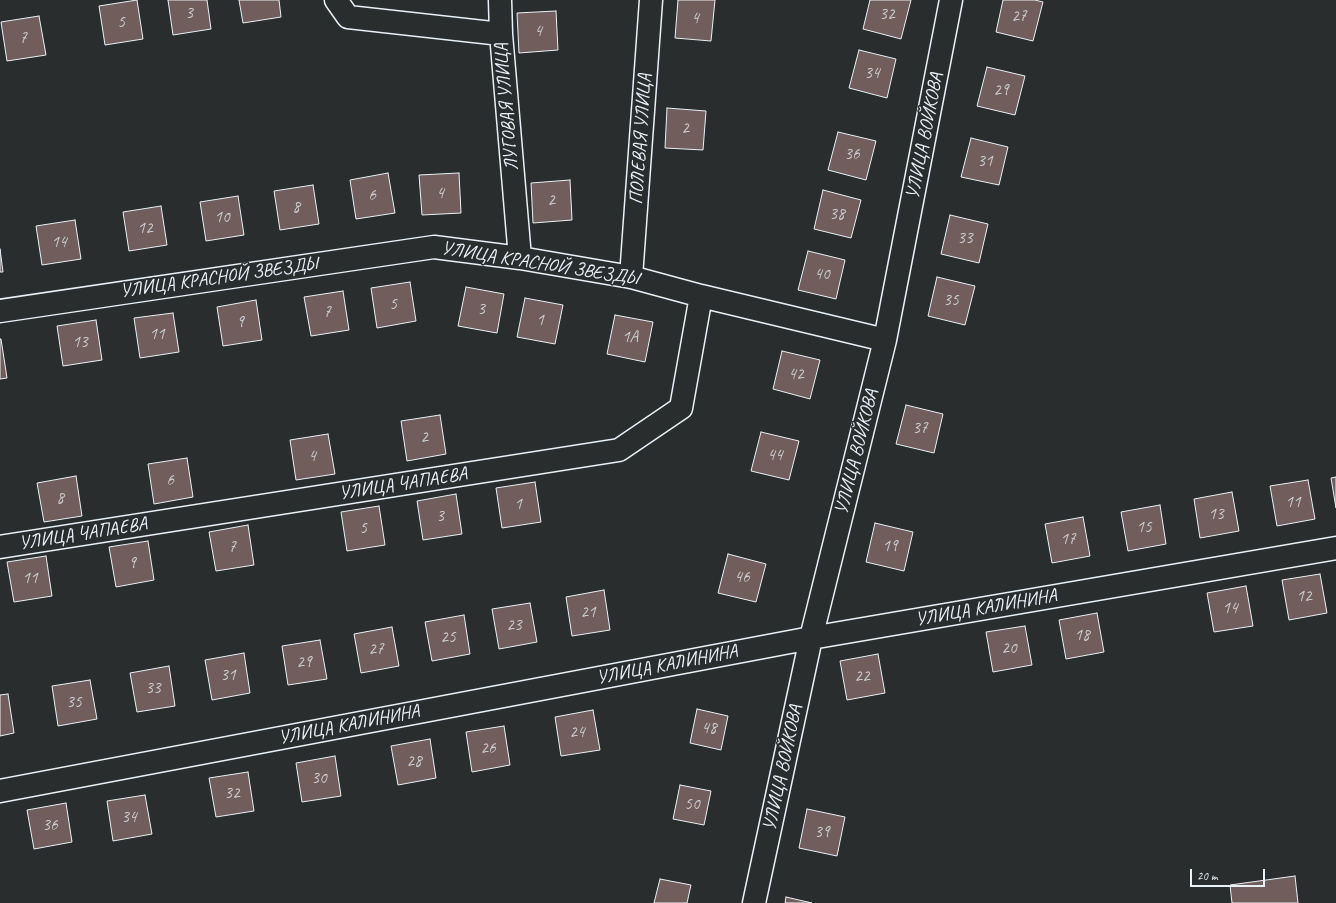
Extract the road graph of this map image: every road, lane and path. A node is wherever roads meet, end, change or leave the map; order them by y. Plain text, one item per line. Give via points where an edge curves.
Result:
1 (336, 0) edge
2 (500, 0) edge
3 (651, 0) edge
4 (951, 0) edge
5 (501, 34) junction
6 (520, 258) junction
7 (631, 277) junction
8 (701, 296) junction
9 (0, 310) edge
10 (885, 340) junction
11 (0, 547) edge
12 (1336, 548) edge
13 (810, 638) junction
14 (0, 791) edge
15 (754, 903) edge

1 - 5 street, ЛУГОВАЯ УЛИЦА via 348,17
2 - 5 street
3 - 7 street, ПОЛЕВАЯ УЛИЦА
4 - 10 street, УЛИЦА ВОЙКОВА
5 - 6 street, ЛУГОВАЯ УЛИЦА
6 - 7 street, УЛИЦА КРАСНОЙ ЗВЕЗДЫ
6 - 9 street, УЛИЦА КРАСНОЙ ЗВЕЗДЫ via 434,247
7 - 8 street, УЛИЦА КРАСНОЙ ЗВЕЗДЫ
8 - 10 street, УЛИЦА КРАСНОЙ ЗВЕЗДЫ
8 - 11 street, УЛИЦА ЧАПАЕВА via 681,408 619,450
10 - 13 street, УЛИЦА ВОЙКОВА
12 - 13 street, УЛИЦА КАЛИНИНА
13 - 14 street, УЛИЦА КАЛИНИНА
13 - 15 street, УЛИЦА ВОЙКОВА

